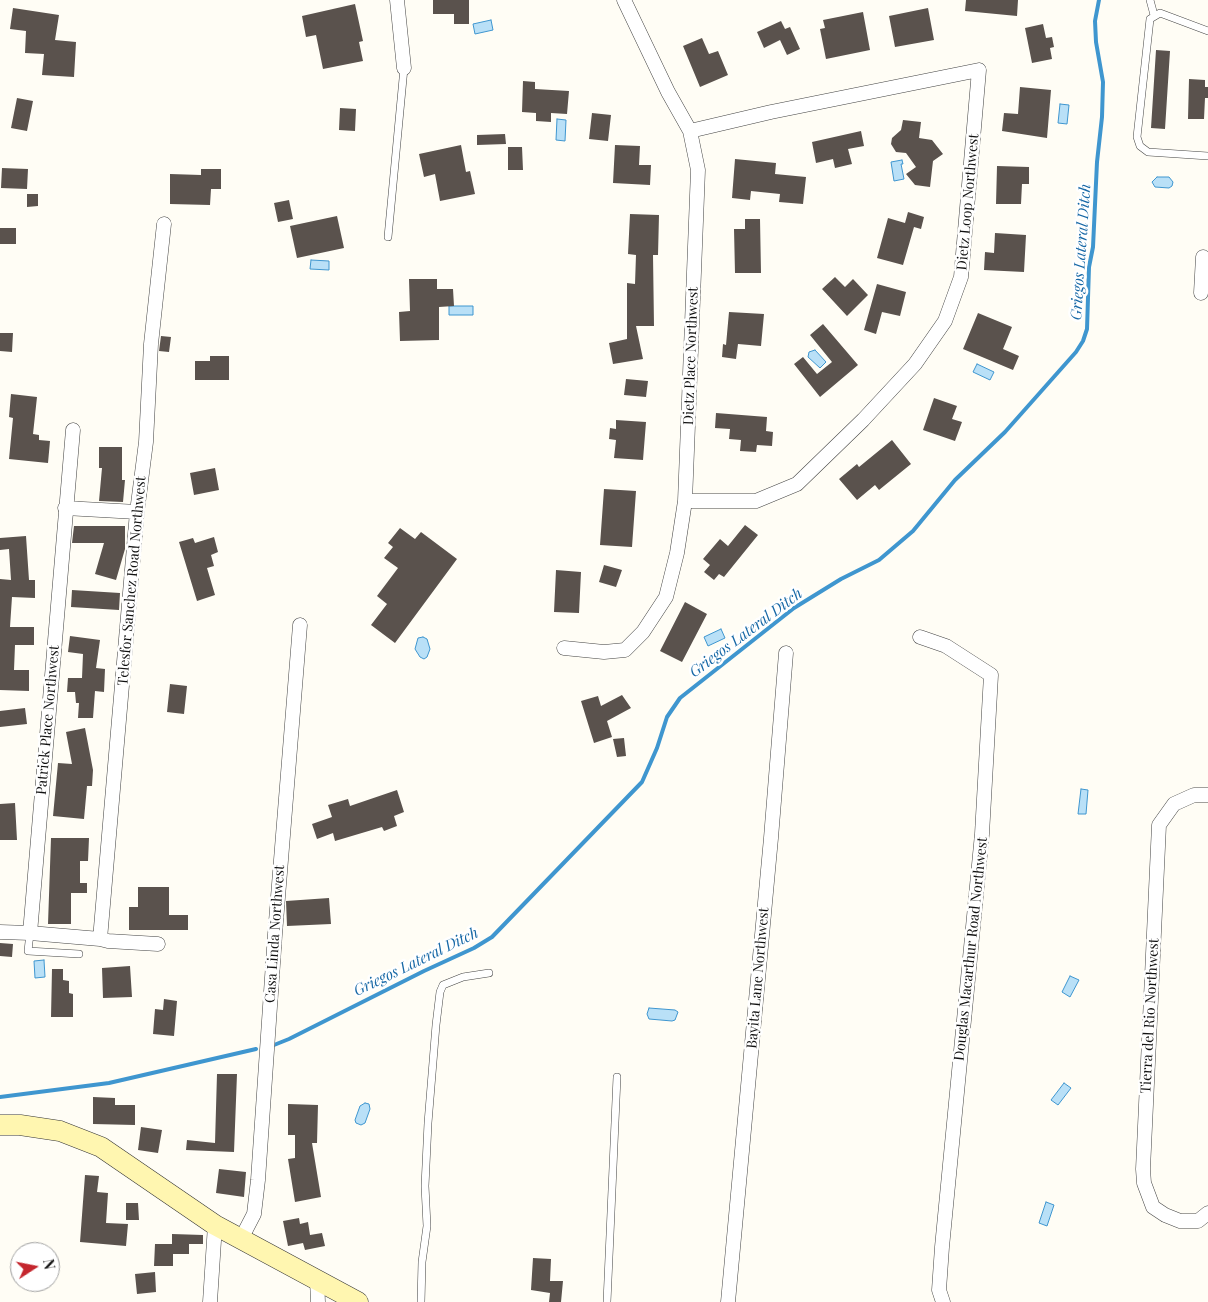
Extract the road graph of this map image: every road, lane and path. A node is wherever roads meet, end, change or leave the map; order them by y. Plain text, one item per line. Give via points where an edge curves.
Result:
1 (396, 0) edge
2 (624, 0) edge
3 (1150, 0) edge
4 (1154, 15) junction
5 (1208, 31) edge
6 (404, 68) joint
7 (690, 131) junction
8 (1208, 156) edge
9 (164, 224) dead end
10 (388, 237) dead end
11 (1203, 257) dead end
12 (1205, 275) edge
13 (1201, 293) dead end
14 (73, 430) dead end
15 (685, 501) junction
16 (65, 508) junction
17 (138, 512) junction
18 (300, 625) dead end
19 (920, 637) dead end
20 (564, 648) dead end
21 (786, 653) dead end
22 (1208, 796) edge
23 (0, 932) edge
24 (30, 933) junction
25 (100, 939) junction
26 (158, 944) dead end
27 (80, 954) dead end
28 (489, 973) dead end
29 (617, 1077) dead end
30 (0, 1125) edge
31 (1208, 1213) edge
32 (215, 1224) junction
33 (241, 1239) junction
34 (317, 1280) junction
35 (210, 1302) edge
36 (318, 1302) edge
37 (358, 1302) edge
38 (421, 1302) edge
39 (607, 1302) edge
40 (728, 1302) edge
41 (943, 1302) edge

1 - 6 street
2 - 7 street, Dietz Place Northwest
3 - 4 lane
4 - 5 lane via 1160,13
4 - 8 lane via 1150,19 1137,137 1140,146 1148,152
6 - 10 lane
7 - 15 street, Dietz Place Northwest via 698,170
7 - 15 street, Dietz Loop Northwest via 979,70 961,277 945,321 915,364 797,484 756,501
9 - 17 street, Telesfor Sanchez Road Northwest via 152,326 146,442
11 - 12 street
12 - 13 street
14 - 16 street, Patrick Place Northwest
15 - 20 street, Dietz Place Northwest via 666,597 643,632 625,650 604,652
16 - 17 street
16 - 24 street, Patrick Place Northwest
17 - 25 street, Telesfor Sanchez Road Northwest
18 - 33 street, Casa Linda Northwest via 274,934 258,1180 254,1214
19 - 41 street, Douglas Macarthur Road Northwest via 946,646 991,675 982,834 942,1247 939,1290
21 - 40 street, Bayita Lane Northwest
22 - 31 street, Tierra del Rio Northwest via 1194,795 1174,804 1159,825 1143,1169 1153,1207 1180,1221 1198,1221
23 - 24 street
24 - 25 street
24 - 27 lane via 28,951
25 - 26 street
28 - 38 lane via 462,977 443,985 440,992 428,1123 427,1226
29 - 39 lane
30 - 32 street via 60,1130 101,1147
32 - 33 street
32 - 35 street
33 - 34 street
34 - 36 street
34 - 37 street

